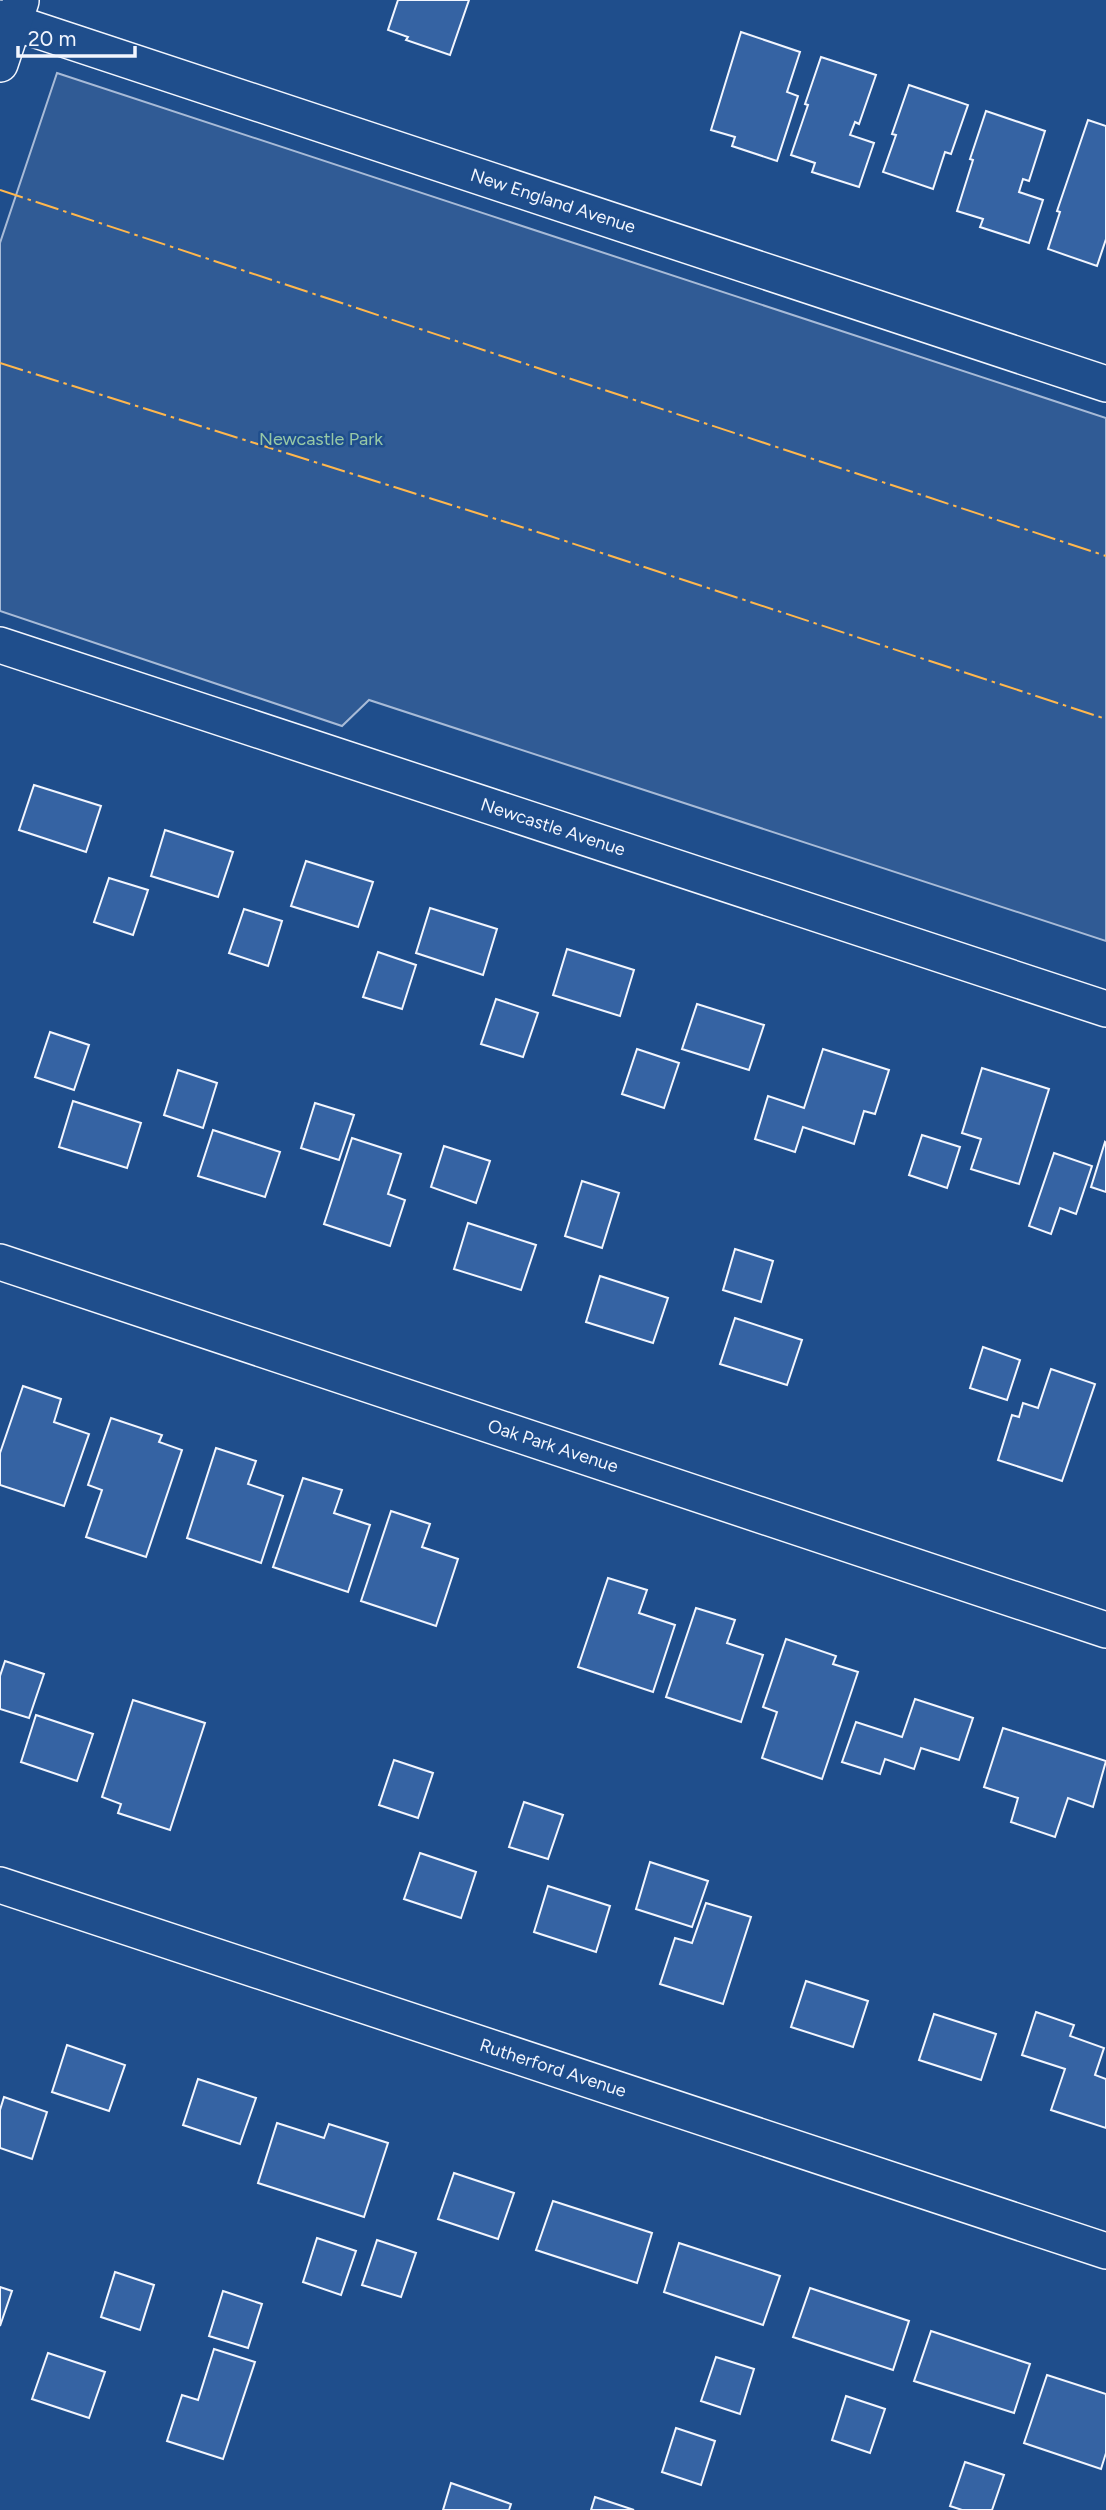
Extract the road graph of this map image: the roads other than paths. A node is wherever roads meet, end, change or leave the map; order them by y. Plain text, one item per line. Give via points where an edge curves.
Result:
1 (12, 14) edge
2 (0, 64) edge
3 (1106, 384) edge
4 (0, 645) edge
5 (1106, 1009) edge
6 (0, 1262) edge
7 (1106, 1630) edge
8 (0, 1885) edge
9 (1106, 2251) edge

1 - 2 street
1 - 3 street, New England Avenue
4 - 5 street, Newcastle Avenue
6 - 7 street, Oak Park Avenue
8 - 9 street, Rutherford Avenue

